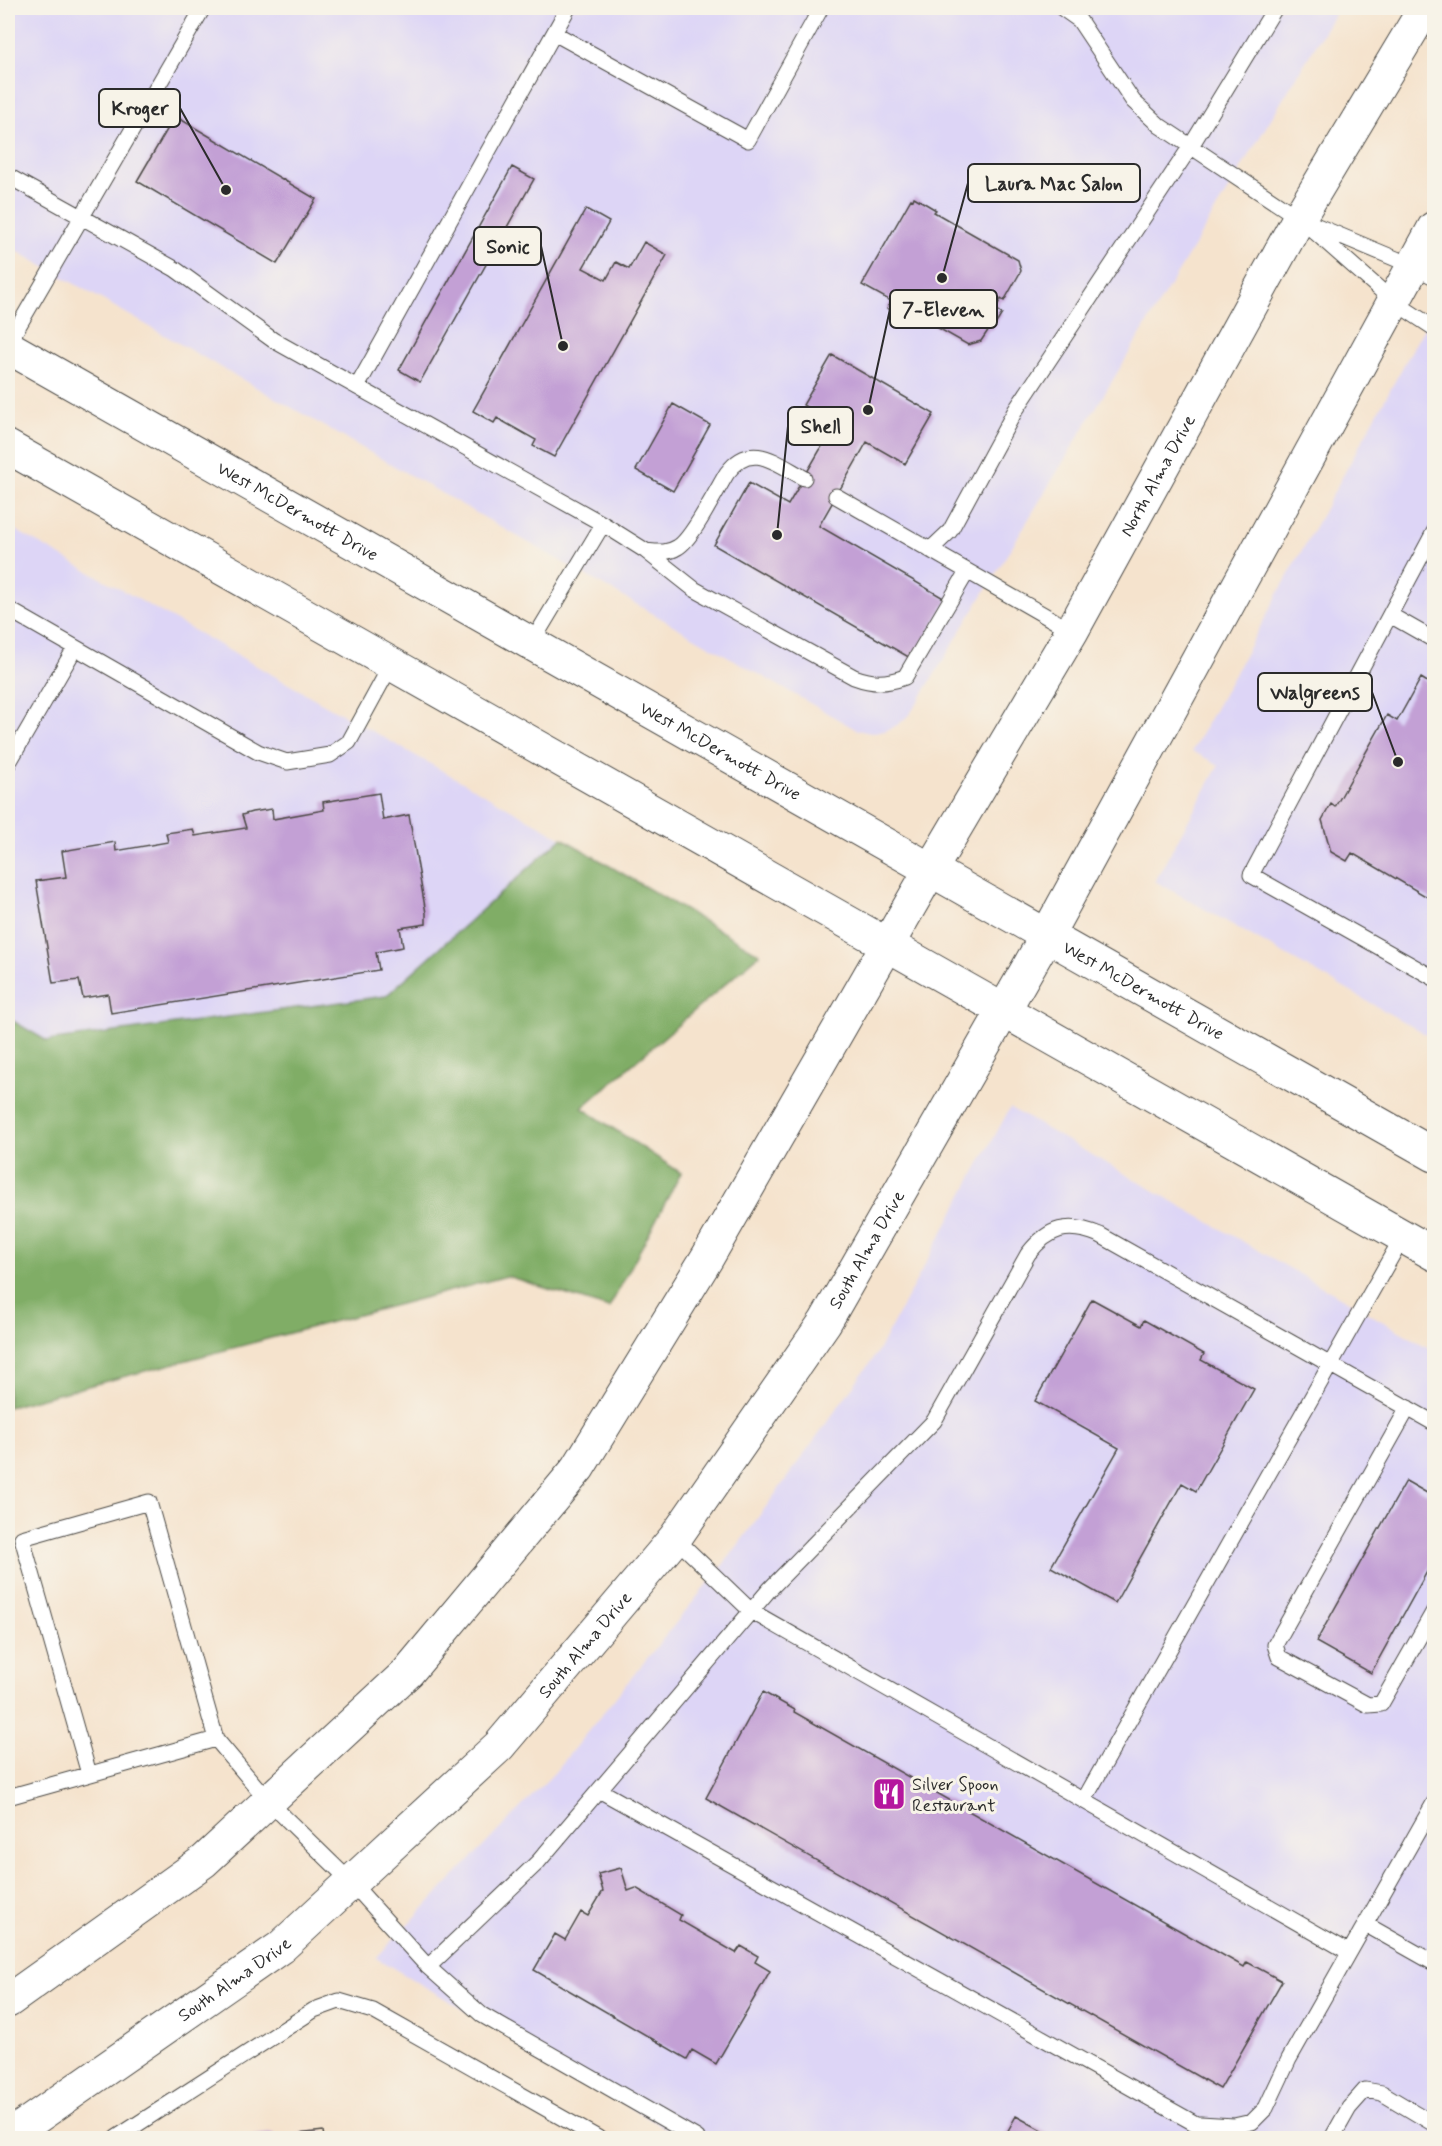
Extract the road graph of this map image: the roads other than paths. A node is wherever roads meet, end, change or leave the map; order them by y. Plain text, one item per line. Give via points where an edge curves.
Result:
1 (203, 8) edge
2 (568, 8) edge
3 (821, 8) edge
4 (1062, 8) edge
5 (1275, 8) edge
6 (1425, 8) edge
7 (554, 33) junction
8 (1191, 146) junction
9 (8, 176) edge
10 (81, 217) junction
11 (1299, 218) junction
12 (1434, 228) edge
13 (1424, 271) edge
14 (1393, 301) junction
15 (1434, 328) edge
16 (8, 345) edge
17 (357, 387) junction
18 (8, 447) edge
19 (804, 478) dead end
20 (836, 496) dead end
21 (603, 524) junction
22 (1434, 532) edge
23 (930, 550) junction
24 (646, 551) junction
25 (967, 572) junction
26 (8, 609) edge
27 (1390, 615) junction
28 (1072, 631) junction
29 (1434, 639) edge
30 (531, 644) junction
31 (75, 648) junction
32 (391, 665) junction
33 (8, 764) edge
34 (931, 869) junction
35 (1047, 935) junction
36 (888, 945) junction
37 (1434, 978) edge
38 (1004, 1011) junction
39 (1434, 1155) edge
40 (1403, 1236) junction
41 (1434, 1254) edge
42 (1331, 1365) junction
43 (1408, 1408) junction
44 (1434, 1423) edge
45 (675, 1538) junction
46 (751, 1611) junction
47 (1434, 1611) edge
48 (216, 1739) junction
49 (89, 1774) junction
50 (599, 1790) junction
51 (8, 1797) edge
52 (1084, 1800) junction
53 (269, 1802) junction
54 (1434, 1803) edge
55 (351, 1882) junction
56 (1365, 1924) junction
57 (1349, 1952) junction
58 (1434, 1963) edge
59 (428, 1967) junction
60 (8, 2001) edge
61 (1194, 2124) junction
62 (1434, 2124) edge
63 (8, 2137) edge
64 (116, 2139) edge
65 (598, 2139) edge
66 (697, 2139) edge
67 (1221, 2139) edge
68 (1332, 2139) edge

1 - 10 lane
2 - 7 lane
3 - 7 lane via 748,140
4 - 8 lane via 1078,20 1133,101 1160,126
5 - 8 lane
6 - 11 main road, North Alma Drive
7 - 17 lane
8 - 11 lane
8 - 23 lane via 1015,411 950,531
9 - 10 lane
10 - 16 lane
10 - 17 lane via 175,269 273,340
11 - 13 lane
11 - 14 lane
11 - 28 main road, North Alma Drive
12 - 13 main road
13 - 14 main road
14 - 15 lane
14 - 35 main road
16 - 30 main road, West McDermott Drive
17 - 21 lane
18 - 32 main road
19 - 24 lane via 766,457 744,458 727,473 687,539 664,553
20 - 23 lane
21 - 24 lane
21 - 30 lane
22 - 27 lane
23 - 25 lane
24 - 25 lane via 694,589 871,683 905,677
25 - 28 lane
26 - 31 lane
27 - 29 lane
27 - 37 lane via 1251,874
28 - 34 main road, North Alma Drive
30 - 34 main road, West McDermott Drive
31 - 32 lane via 258,752 287,762 330,755 349,742
31 - 33 lane
32 - 36 main road
34 - 35 main road, West McDermott Drive
34 - 36 main road, North Alma Drive
35 - 38 main road
35 - 39 main road, West McDermott Drive
36 - 38 main road
36 - 53 main road via 707,1258 578,1468 408,1672
38 - 40 main road
38 - 45 main road, South Alma Drive via 825,1322
40 - 41 main road
40 - 42 lane
42 - 43 lane
42 - 46 lane via 1100,1235 1085,1229 1052,1231 1038,1240 1028,1254 934,1421
42 - 52 lane
43 - 44 lane
43 - 47 lane via 1275,1645 1279,1657 1368,1705 1381,1704
45 - 46 lane
45 - 55 main road, South Alma Drive via 499,1746
46 - 50 lane
46 - 52 lane
48 - 49 lane
48 - 49 lane via 149,1502 22,1538
48 - 53 lane
49 - 51 lane
50 - 59 lane via 538,1862
50 - 61 lane
52 - 57 lane
53 - 55 lane
53 - 60 main road via 204,1861
54 - 56 lane
55 - 59 lane
55 - 63 main road, South Alma Drive via 281,1947
56 - 57 lane
56 - 58 lane
57 - 61 lane via 1266,2108 1252,2122 1234,2126
59 - 66 lane via 482,2015
61 - 67 lane
62 - 68 lane via 1382,2093 1365,2090 1348,2108
64 - 65 lane via 314,2010 339,2001 373,2011

